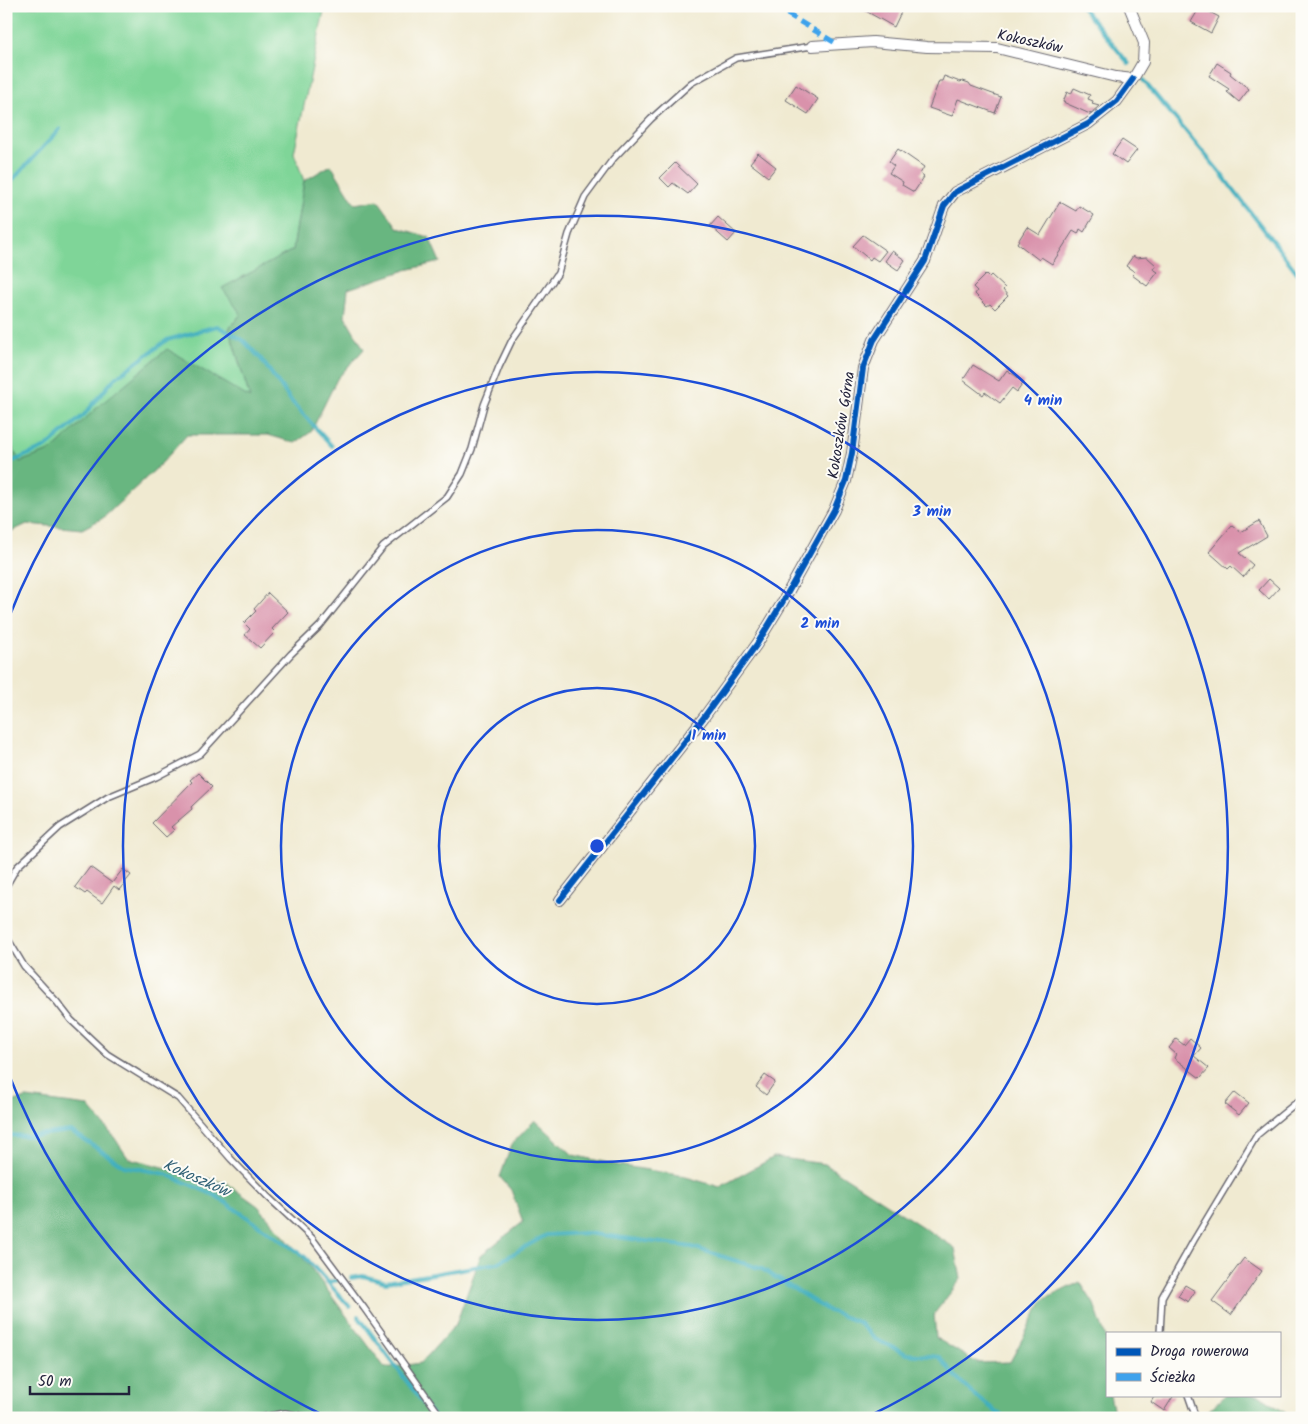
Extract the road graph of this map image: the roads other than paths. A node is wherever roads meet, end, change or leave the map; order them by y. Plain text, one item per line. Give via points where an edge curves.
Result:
1 (1129, 6) edge
2 (812, 46) joint
3 (1133, 79) junction
4 (6, 886) edge
5 (560, 900) dead end
6 (6, 936) edge
7 (1302, 1098) edge
8 (1160, 1332) edge
9 (1188, 1396) edge
10 (258, 1418) edge
11 (312, 1418) edge
12 (442, 1418) edge
13 (1196, 1418) edge

1 - 3 street via 1144,43 1143,62
2 - 3 street, Kokoszków via 873,42 997,48
2 - 4 lane via 736,58 692,83 651,119 613,159 585,197 569,234 558,273 512,340 498,367 472,450 447,497 383,547 320,626 200,754 108,797 60,828 17,867
3 - 5 street, Kokoszków Górna via 1117,101 1088,124 955,192 944,206 925,261 866,357 846,481 808,558 736,673
6 - 12 lane via 24,966 71,1020 107,1054 178,1098 237,1165 312,1238
7 - 8 lane via 1257,1134 1162,1297
9 - 13 lane
10 - 11 lane via 285,1413

